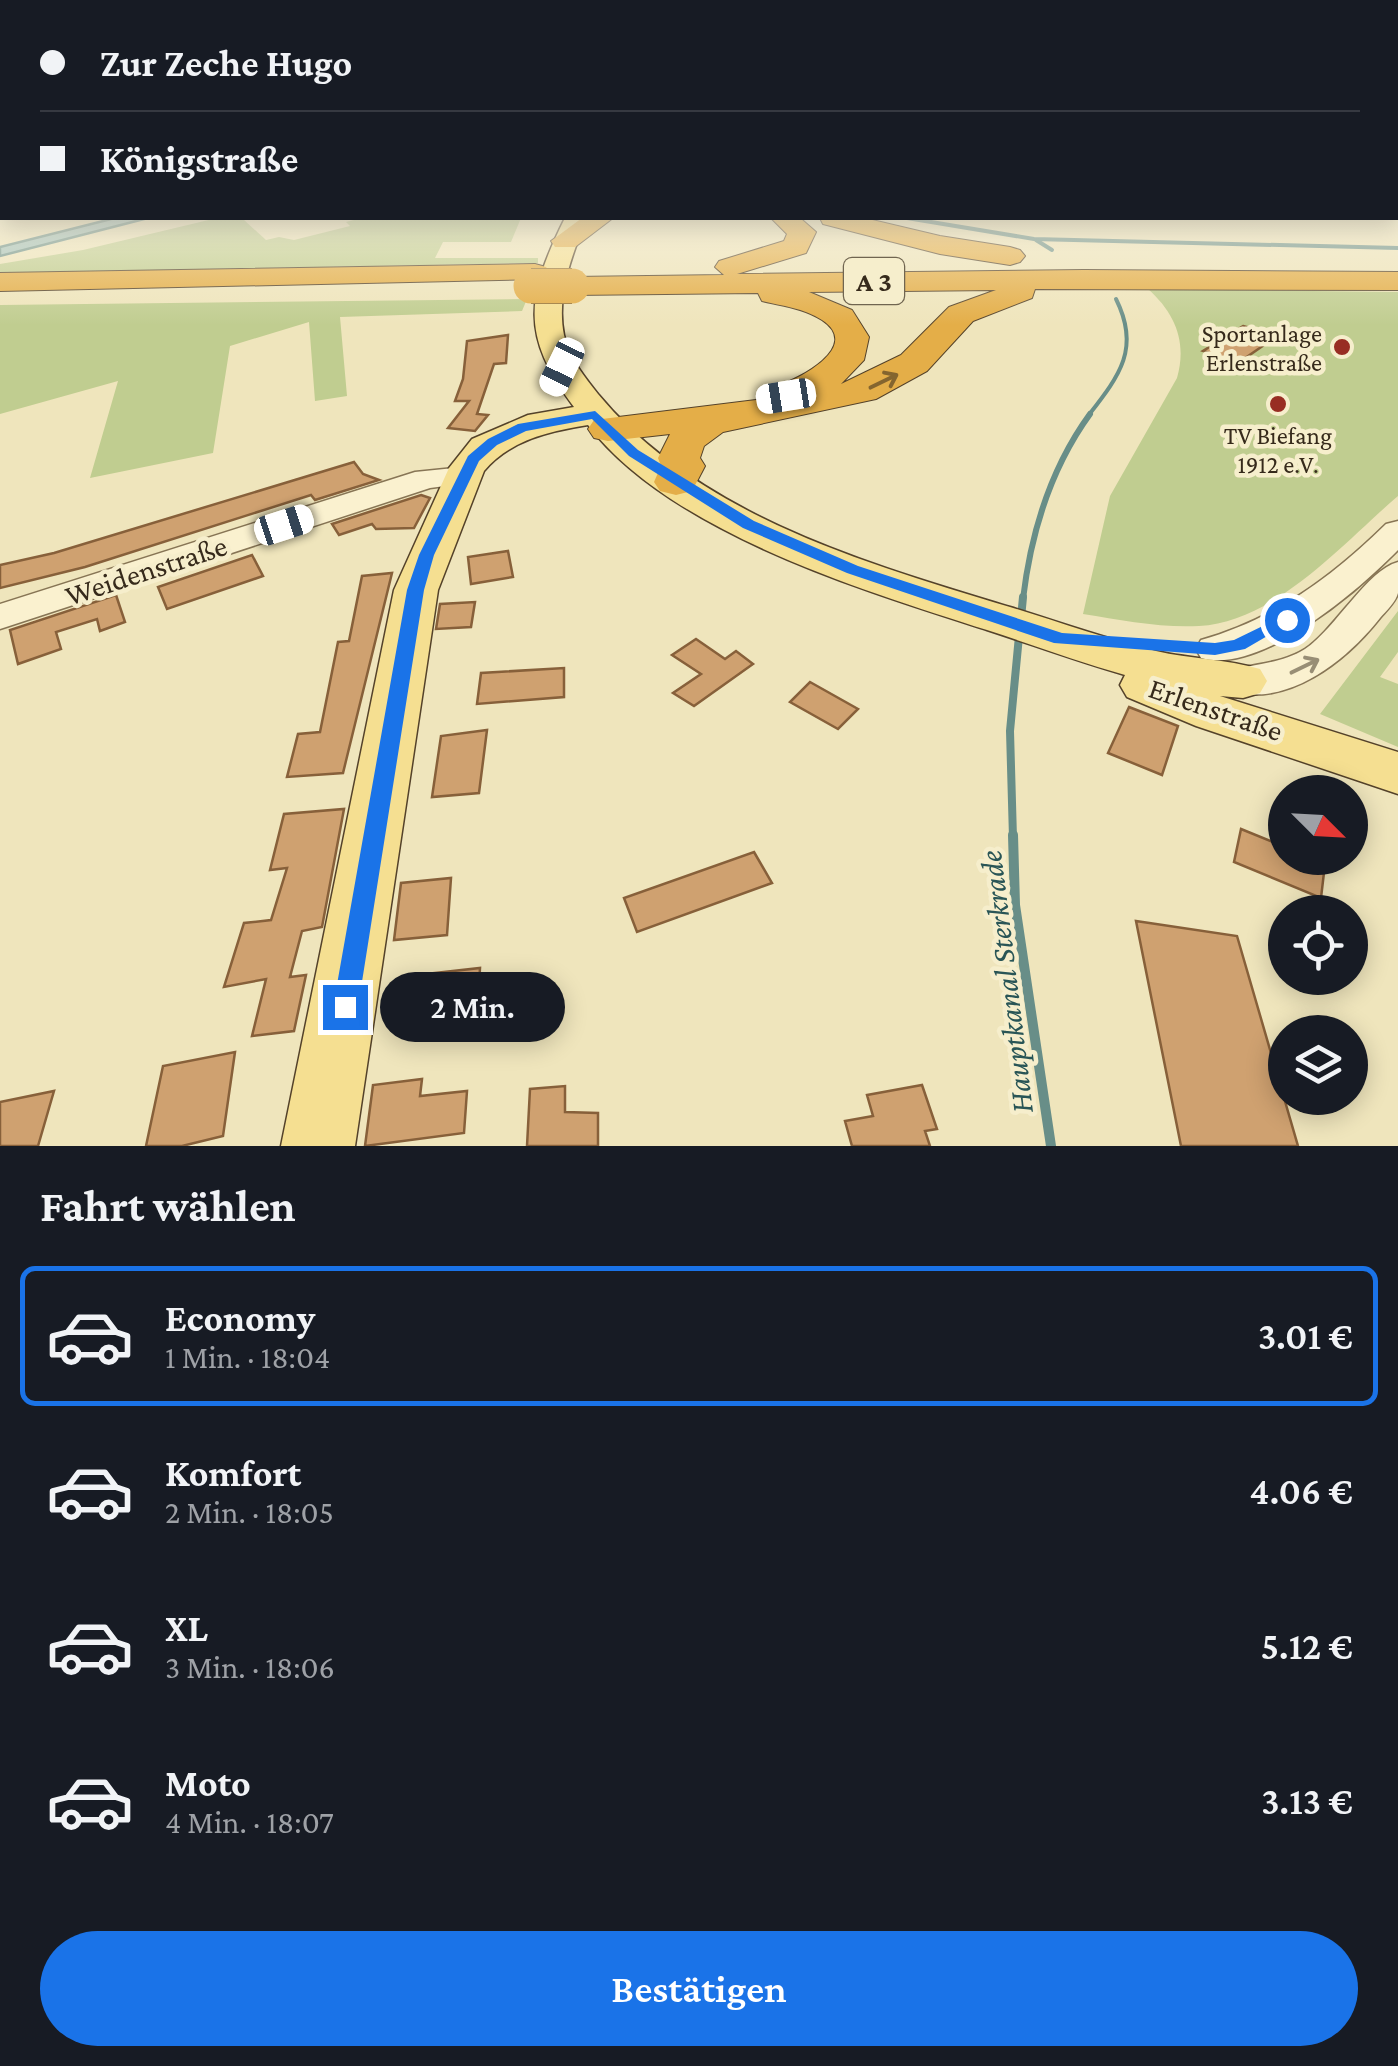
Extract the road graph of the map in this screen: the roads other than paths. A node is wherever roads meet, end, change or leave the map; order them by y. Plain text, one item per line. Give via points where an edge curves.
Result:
1 (595, 220) edge
2 (787, 220) edge
3 (842, 220) edge
4 (570, 229) edge
5 (1125, 266) junction
6 (1398, 269) edge
7 (714, 271) junction
8 (574, 279) junction
9 (1084, 279) junction
10 (533, 280) junction
11 (0, 282) edge
12 (1398, 282) edge
13 (663, 284) junction
14 (0, 296) edge
15 (562, 367) junction
16 (724, 417) junction
17 (601, 422) junction
18 (522, 427) junction
19 (464, 476) junction
20 (676, 482) junction
21 (1398, 532) edge
22 (1398, 573) edge
23 (0, 617) edge
24 (1060, 638) junction
25 (1229, 665) junction
26 (1322, 745) junction
27 (1398, 772) edge
28 (318, 1146) edge

1 - 4 highway
2 - 7 highway via 802,232 796,247
3 - 5 highway via 974,251
4 - 15 main road, Erlenstraße via 548,320
5 - 6 highway, A 3
5 - 7 highway, A 3
7 - 8 highway, A 3
8 - 10 highway, A 3, bridge
8 - 13 highway, A 3
9 - 12 highway, A 3
9 - 13 highway, A 3
16 -> 9 highway via 862,392 903,371 970,308
10 - 11 highway, A 3
10 - 14 highway, A 3
13 - 17 highway via 818,306 846,324 847,357 827,379 786,396
15 - 17 main road, Erlenstraße
15 - 18 main road via 545,402
16 - 17 highway
16 - 20 highway via 684,442
17 - 18 main road
17 - 19 main road via 520,444
17 - 20 main road, Erlenstraße
18 - 19 main road via 485,447
19 - 23 street, Weidenstraße via 426,479
19 - 28 main road via 416,590
20 - 24 main road, Erlenstraße via 819,557
21 - 25 street
25 -> 22 street via 1267,679 1309,668
24 - 25 main road, Erlenstraße via 1135,665 1195,677
24 - 26 main road, Erlenstraße via 1166,696
25 - 26 main road, Erlenstraße
26 - 27 main road, Erlenstraße

